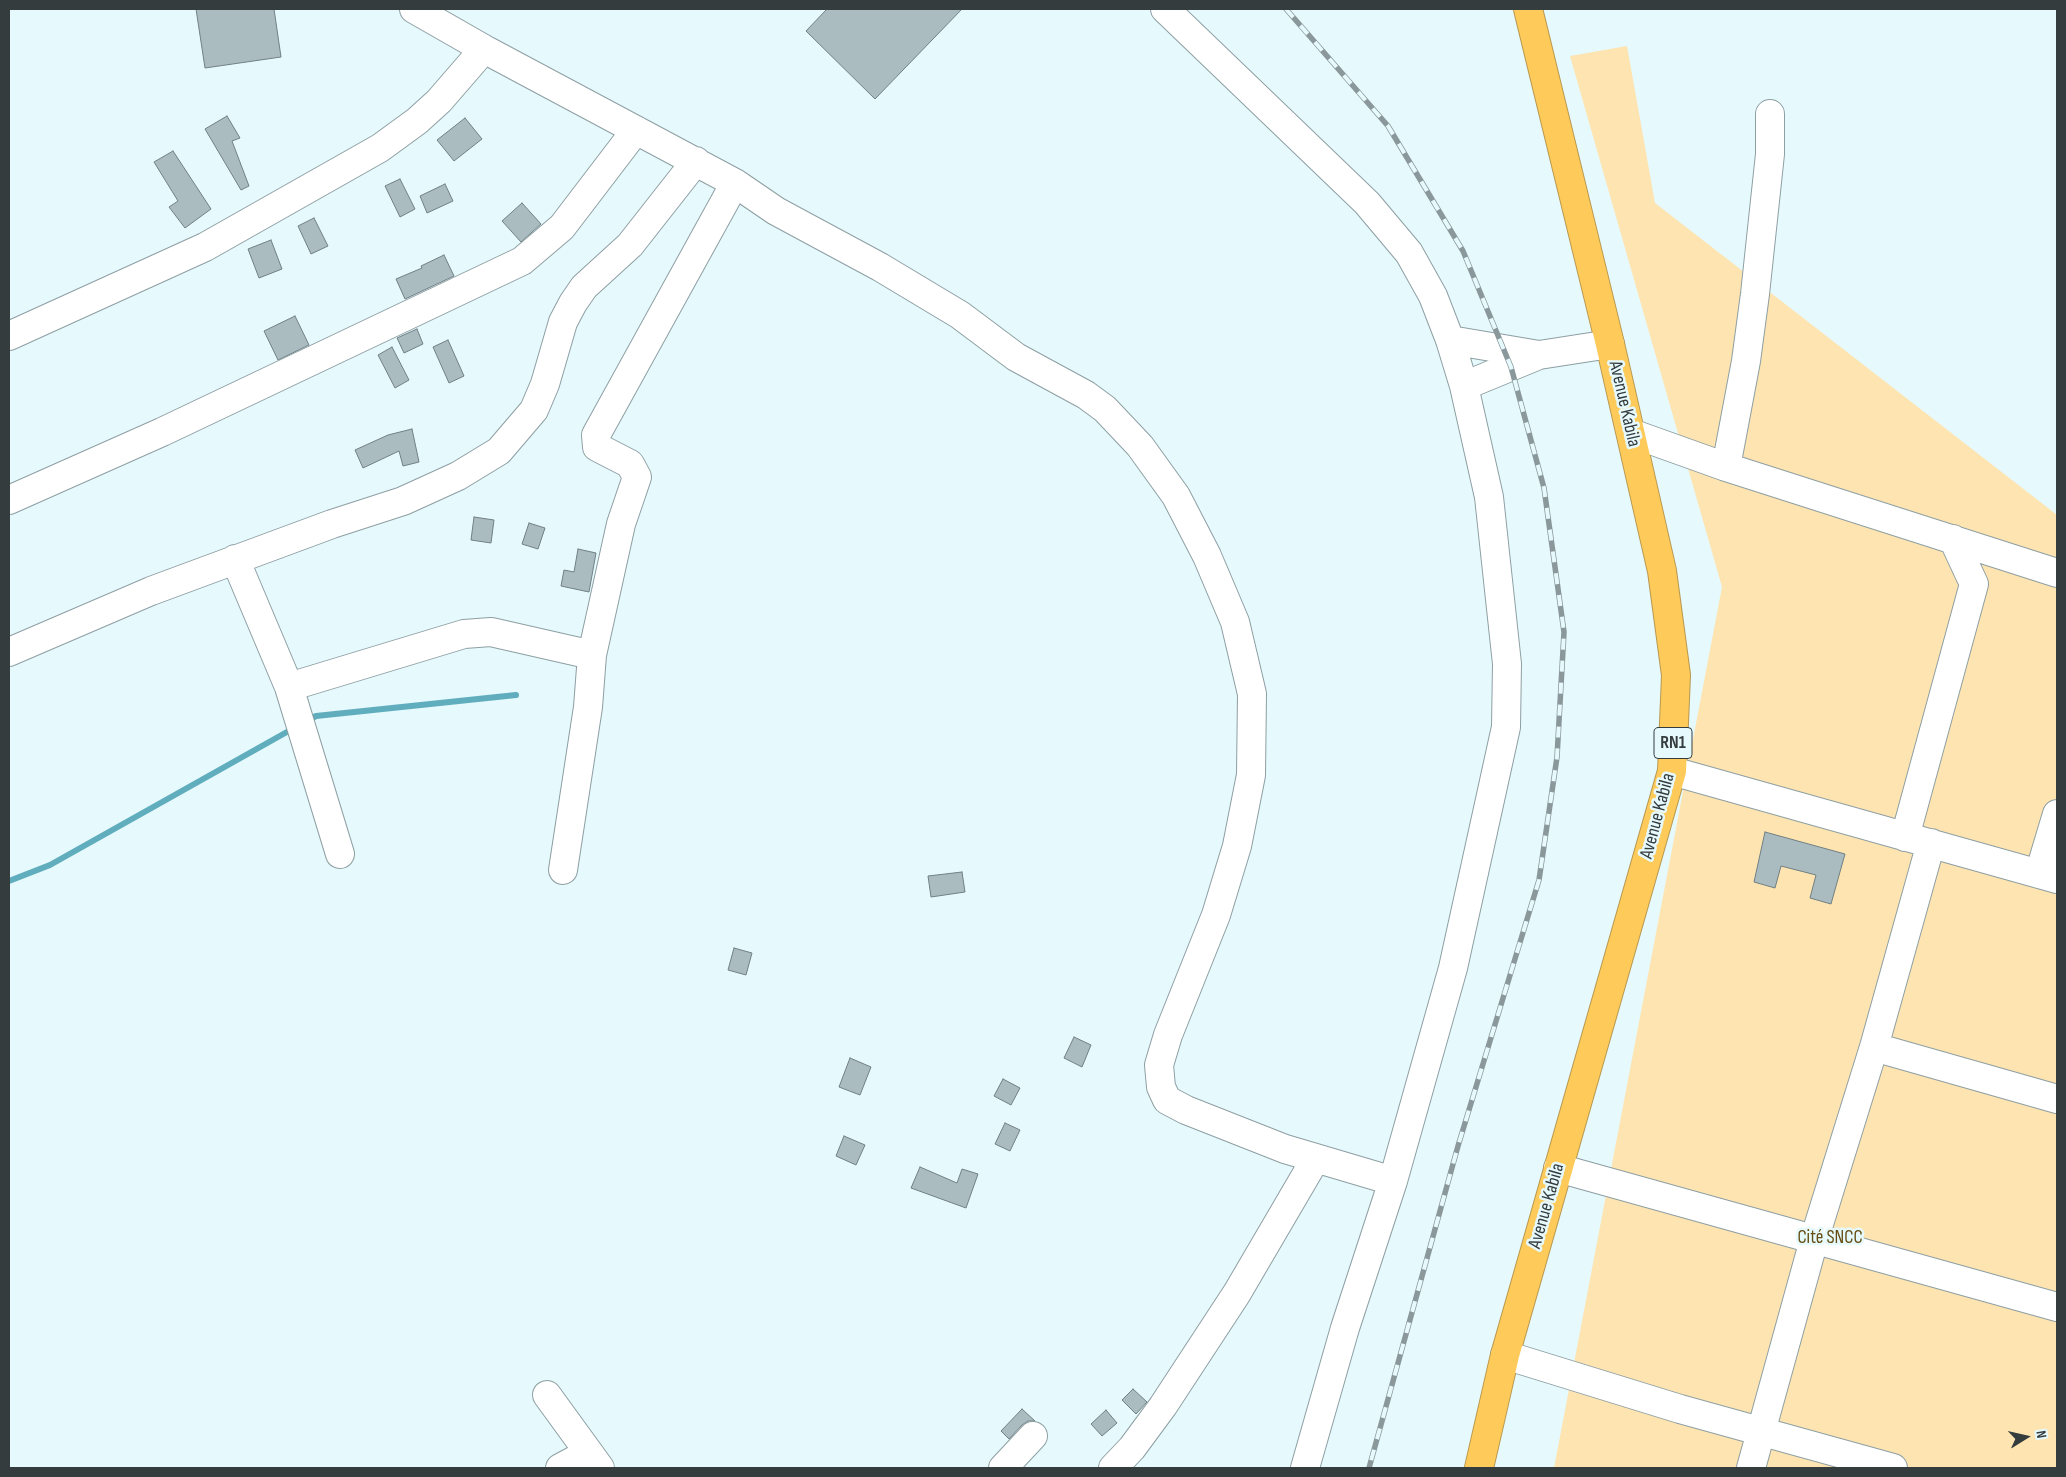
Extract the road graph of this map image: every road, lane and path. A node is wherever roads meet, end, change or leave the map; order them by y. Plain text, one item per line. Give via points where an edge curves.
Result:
1 (414, 9) edge
2 (1165, 9) edge
3 (1528, 9) edge
4 (484, 49) junction
5 (1770, 114) dead end
6 (636, 130) junction
7 (696, 161) junction
8 (735, 183) junction
9 (9, 336) edge
10 (1450, 340) junction
11 (1610, 344) junction
12 (1539, 355) junction
13 (1464, 386) junction
14 (1631, 433) junction
15 (1726, 467) junction
16 (9, 500) edge
17 (1953, 539) junction
18 (2008, 558) junction
19 (235, 559) junction
20 (2057, 573) edge
21 (1974, 584) junction
22 (9, 651) edge
23 (592, 656) junction
24 (289, 687) junction
25 (1672, 771) junction
26 (2057, 814) edge
27 (1905, 836) junction
28 (1931, 843) junction
29 (340, 854) dead end
30 (563, 870) dead end
31 (2048, 877) edge
32 (1874, 1047) junction
33 (2057, 1099) edge
34 (1316, 1158) junction
35 (1558, 1168) junction
36 (1393, 1182) junction
37 (1814, 1240) junction
38 (2057, 1307) edge
39 (1505, 1355) junction
40 (547, 1395) dead end
41 (1762, 1431) junction
42 (1033, 1436) dead end
43 (594, 1460) edge
44 (560, 1468) edge
45 (1003, 1468) edge
46 (1113, 1468) edge
47 (1305, 1468) edge
48 (1480, 1468) edge
49 (1751, 1468) edge
50 (1892, 1468) edge

1 - 4 street
2 - 10 street via 1367,203 1409,252 1433,296
3 - 11 highway, Avenue Kabila / RN1
4 - 6 street
4 - 9 street via 439,101 380,148 205,247
5 - 15 street via 1770,154 1755,294
6 - 7 street
6 - 16 street via 562,227 522,261 162,432
7 - 8 street
7 - 19 street via 630,245 584,287 572,303 534,410 499,451 458,476 412,497
8 - 23 street via 596,435 597,447 630,464 637,478 621,524
8 - 34 street via 776,211 880,266 960,315 1016,357 1105,409 1140,446 1176,496 1235,622 1252,694 1251,776 1237,846 1216,915 1159,1065 1161,1087 1167,1100 1186,1110
10 - 12 street
10 - 13 street
11 - 12 street
11 - 14 highway, Avenue Kabila / RN1
12 - 13 street
13 - 36 street via 1489,497 1507,664 1506,727 1453,968
14 - 15 street
14 - 25 highway, Avenue Kabila / RN1 via 1662,571 1676,675
15 - 17 street
17 - 18 street
17 - 21 street
18 - 20 street
18 - 21 street
19 - 22 street
19 - 24 street
21 - 27 street
23 - 24 street via 491,632 464,634
23 - 30 street via 588,707
24 - 29 street
25 - 27 street
25 - 35 highway, Avenue Kabila / RN1
26 - 31 street
27 - 28 street
28 - 31 street
28 - 32 street
32 - 33 street
32 - 37 street
34 - 36 street
34 - 46 street via 1237,1293 1162,1406 1132,1448
35 - 37 street
35 - 39 highway, Avenue Kabila / RN1
36 - 47 street
37 - 38 street
37 - 41 street
39 - 41 street
39 - 48 highway, Avenue Kabila / RN1
40 - 43 street
41 - 49 street
41 - 50 street
42 - 45 street
43 - 44 street

